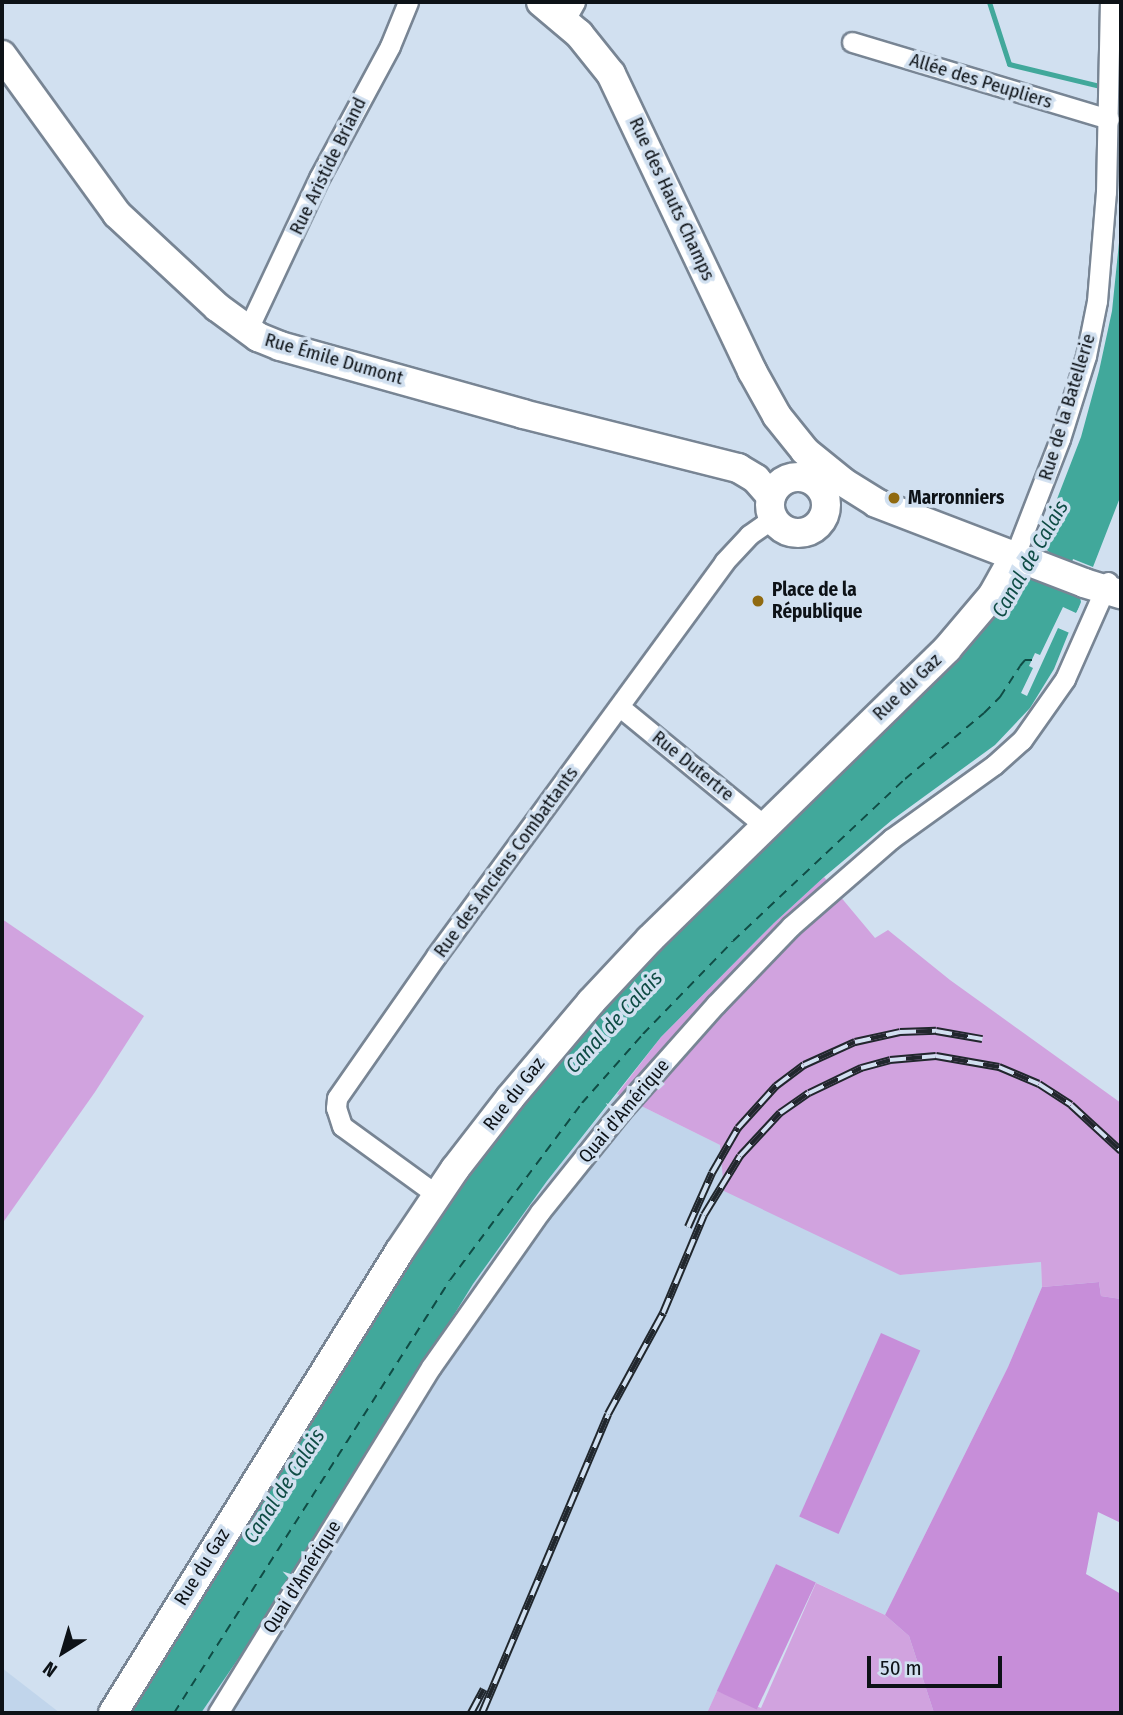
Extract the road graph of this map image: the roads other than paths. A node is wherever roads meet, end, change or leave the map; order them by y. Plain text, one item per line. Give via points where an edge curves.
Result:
1 (408, 2) edge
2 (541, 2) edge
3 (1110, 2) edge
4 (570, 11) edge
5 (852, 42) dead end
6 (2, 55) edge
7 (1110, 119) junction
8 (247, 331) junction
9 (777, 416) junction
10 (819, 491) junction
11 (876, 503) junction
12 (772, 507) junction
13 (1023, 559) junction
14 (1108, 586) edge
15 (620, 707) junction
16 (765, 826) junction
17 (437, 1195) junction
18 (113, 1713) edge
19 (218, 1713) edge

1 - 8 street, Rue Aristide Briand
2 - 4 street, Rue des Hauts Champs
3 - 7 street, Rue de la Batellerie
4 - 9 street, Rue des Hauts Champs via 621,92
5 - 7 street, Allée des Peupliers
6 - 8 street, Rue Émile Dumont via 117,214
7 - 13 street, Rue de la Batellerie via 1101,268 1092,330
8 - 12 street, Rue Émile Dumont via 291,349 737,468 756,479
9 - 10 street, Rue des Hauts Champs via 798,462
9 - 11 street, Rue des Hauts Champs via 819,464
10 - 11 street
10 - 12 street via 799,477 786,480
10 - 12 street via 821,519 808,530 790,531
11 - 13 street, Rue des Hauts Champs
12 - 15 street, Rue des Anciens Combattants
13 - 14 street, Rue des Hauts Champs
13 - 16 street, Rue du Gaz via 960,635
14 - 19 street, Quai d'Amérique via 1065,679 1015,747 891,839 791,926 716,1004 556,1192 430,1367
15 - 16 street, Rue Dutertre
15 - 17 street, Rue des Anciens Combattants via 338,1098 342,1126
16 - 17 street, Rue du Gaz via 590,1002
17 - 18 street, Rue du Gaz

